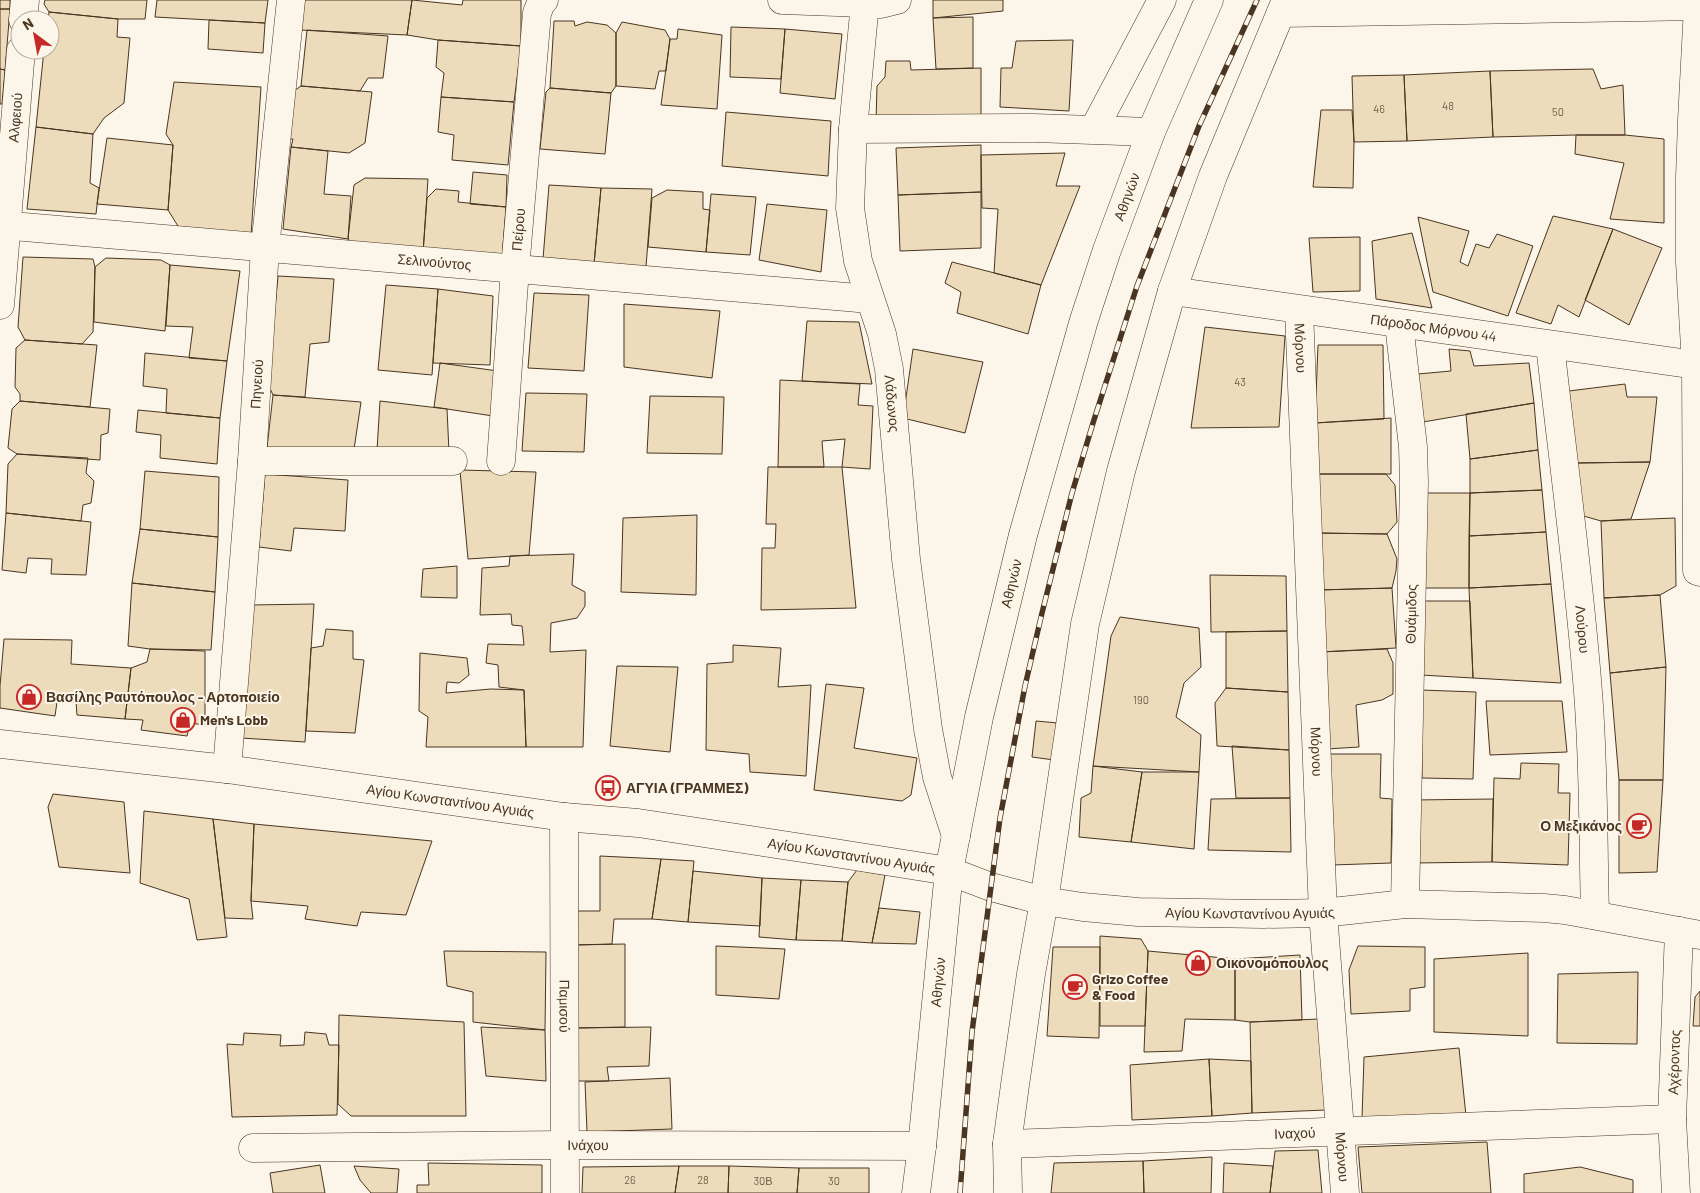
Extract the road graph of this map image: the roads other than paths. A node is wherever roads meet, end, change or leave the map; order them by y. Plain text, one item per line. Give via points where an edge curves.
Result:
1 (291, 0) edge
2 (544, 0) edge
3 (782, 0) edge
4 (896, 0) edge
5 (1162, 0) edge
6 (1209, 0) edge
7 (866, 3) junction
8 (1699, 6) edge
9 (1284, 7) edge
10 (20, 60) edge
11 (853, 129) junction
12 (1094, 129) junction
13 (1151, 132) junction
14 (3, 226) edge
15 (265, 248) junction
16 (515, 269) junction
17 (1172, 292) junction
18 (870, 299) junction
19 (0, 306) edge
20 (1299, 310) junction
21 (1399, 324) junction
22 (1550, 345) junction
23 (1696, 364) junction
24 (252, 461) junction
25 (453, 461) dead end
26 (501, 461) dead end
27 (1699, 572) edge
28 (0, 744) edge
29 (227, 769) junction
30 (564, 817) junction
31 (956, 836) junction
32 (949, 871) junction
33 (1044, 901) junction
34 (1405, 904) junction
35 (1323, 913) junction
36 (1595, 915) junction
37 (1689, 933) edge
38 (1672, 1119) junction
39 (1341, 1133) junction
40 (1007, 1144) junction
41 (566, 1145) junction
42 (922, 1146) junction
43 (254, 1148) dead end
44 (565, 1193) edge
45 (916, 1193) edge
46 (1008, 1193) edge
47 (1345, 1193) edge
48 (1676, 1193) edge

1 - 15 street, Πηνειού
2 - 16 street, Πείρου via 537,13
3 - 7 street
4 - 7 street via 882,4
5 - 12 street
6 - 13 street, Αθηνών
7 - 11 street, Λάδωνος
8 - 9 street
8 - 23 street via 1690,177 1690,262
9 - 17 street via 1213,176
10 - 14 street, Αλφειού
11 - 12 street
11 - 18 street, Λάδωνος via 850,208 858,261
12 - 13 street
13 - 31 street, Αθηνών via 1084,320 1045,454 982,708
14 - 15 street, Σελινούντος
14 - 19 street, Αλφειού
15 - 16 street, Σελινούντος
15 - 24 street, Πηνειού
16 - 18 street, Σελινούντος
16 - 26 street, Πείρου
17 - 20 street, Πάροδος Μόρνου 44
17 - 33 street via 1121,471 1085,624
18 - 31 street, Λάδωνος via 889,369 906,559 928,729
20 - 21 street, Πάροδος Μόρνου 44
20 - 35 street, Μόρνου
21 - 22 street, Πάροδος Μόρνου 44
21 - 34 street, Θυάμιδος via 1414,482
22 - 23 street, Πάροδος Μόρνου 44
22 - 36 street, Λούρου via 1588,694
23 - 27 street
24 - 25 street
24 - 29 street, Πηνειού
28 - 29 street, Αγίου Κωνσταντίνου Αγυιάς
29 - 30 street, Αγίου Κωνσταντίνου Αγυιάς
30 - 32 street, Αγίου Κωνσταντίνου Αγυιάς via 638,823
30 - 41 street, Παμισού
31 - 32 street, Αθηνών
32 - 33 street, Αγίου Κωνσταντίνου Αγυιάς via 991,887
32 - 42 street, Αθηνών
33 - 35 street, Αγίου Κωνσταντίνου Αγυιάς via 1138,912
33 - 40 street
34 - 35 street, Αγίου Κωνσταντίνου Αγυιάς
34 - 36 street, Αγίου Κωνσταντίνου Αγυιάς via 1544,908
35 - 39 street, Μόρνου
36 - 37 street, Αγίου Κωνσταντίνου Αγυιάς
37 - 38 street, Αχέροντος
38 - 39 street, Ιναχού
38 - 48 street, Αχέροντος
39 - 40 street, Ιναχού
39 - 47 street, Μόρνου
40 - 46 street
41 - 42 street, Ινάχου
41 - 43 street, Ινάχου
41 - 44 street, Παμισού
42 - 45 street, Αθηνών

